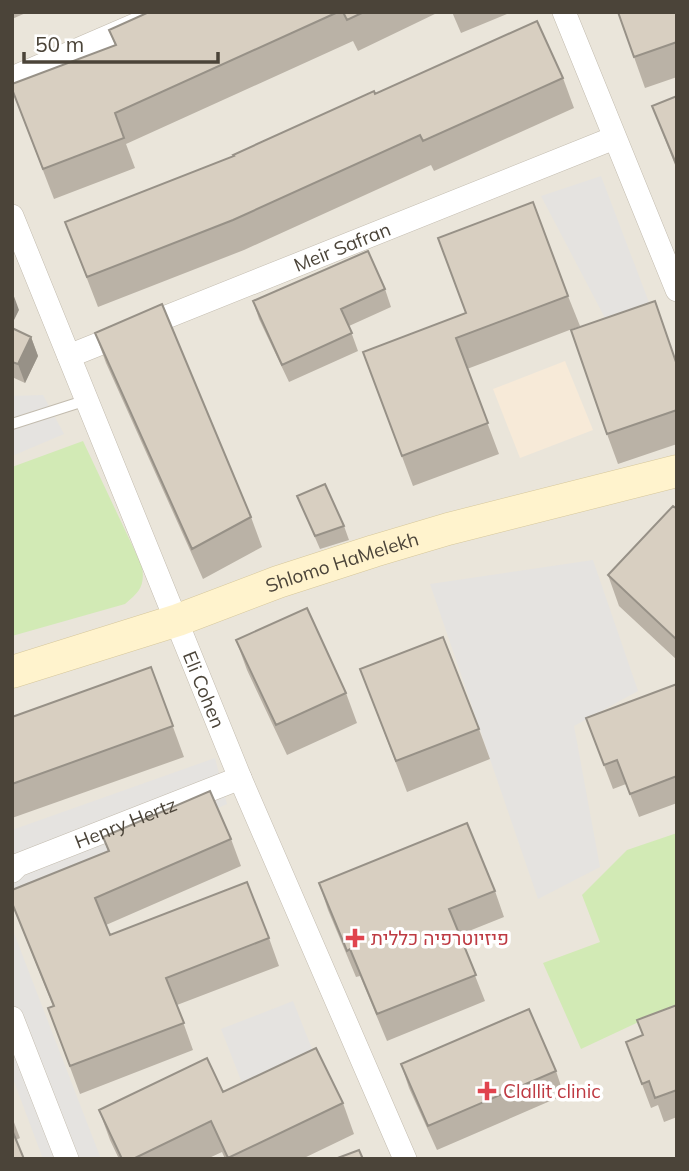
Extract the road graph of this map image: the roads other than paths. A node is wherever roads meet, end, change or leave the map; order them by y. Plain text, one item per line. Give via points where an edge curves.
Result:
1 (165, 12) edge
2 (564, 12) edge
3 (12, 78) edge
4 (614, 138) junction
5 (12, 216) edge
6 (677, 290) edge
7 (69, 356) junction
8 (87, 400) junction
9 (12, 424) edge
10 (677, 471) edge
11 (178, 620) junction
12 (12, 673) edge
13 (240, 778) junction
14 (12, 871) edge
15 (12, 1018) edge
16 (67, 1159) edge
17 (405, 1159) edge

1 - 3 street
2 - 4 street
4 - 6 street
4 - 7 street, Meir Safran
5 - 7 street, Eli Cohen
7 - 8 street, Eli Cohen
8 - 9 lane
8 - 11 street, Eli Cohen
10 - 11 street, Shlomo HaMelekh via 374,551
11 - 12 street, Shlomo HaMelekh
11 - 13 street, Eli Cohen
13 - 14 street, Henry Hertz
13 - 17 street, Eli Cohen
15 - 16 street

